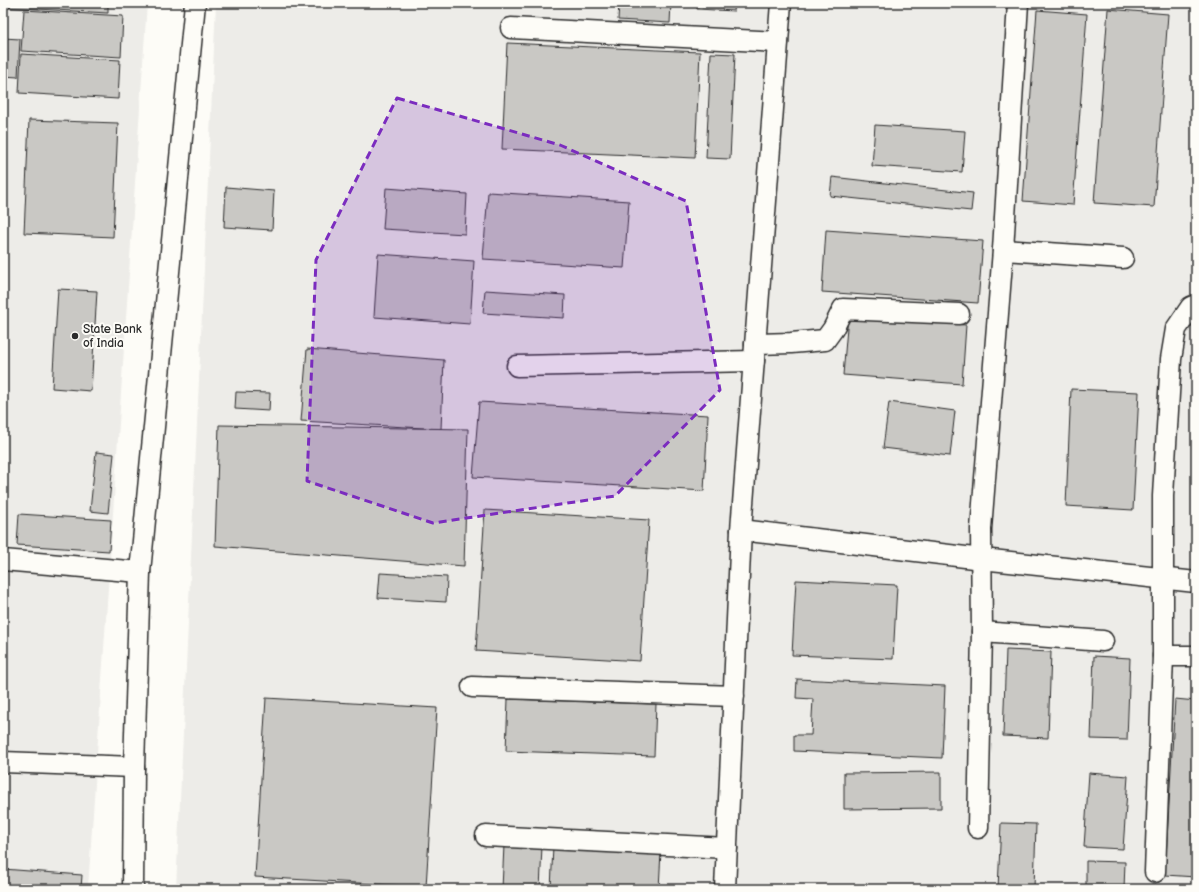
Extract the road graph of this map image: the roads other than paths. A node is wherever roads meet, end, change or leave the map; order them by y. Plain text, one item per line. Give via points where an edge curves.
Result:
1 (195, 3) edge
2 (781, 3) edge
3 (1018, 3) edge
4 (510, 28) dead end
5 (778, 42) junction
6 (1003, 250) junction
7 (1123, 258) dead end
8 (1196, 305) edge
9 (959, 314) dead end
10 (755, 353) junction
11 (517, 366) dead end
12 (741, 530) junction
13 (982, 559) junction
14 (3, 560) edge
15 (140, 572) junction
16 (1163, 578) junction
17 (1196, 582) edge
18 (982, 632) junction
19 (1103, 641) dead end
20 (1163, 656) junction
21 (1196, 656) edge
22 (472, 687) dead end
23 (734, 696) junction
24 (3, 762) edge
25 (134, 767) junction
26 (978, 828) dead end
27 (486, 836) dead end
28 (727, 848) junction
29 (1155, 872) dead end
30 (133, 889) edge
31 (725, 889) edge

1 - 15 street
2 - 5 street
3 - 6 street
4 - 5 street
5 - 10 street
6 - 7 street
6 - 13 street via 981,529
8 - 16 street via 1191,307 1176,329 1171,360 1163,496
9 - 10 street via 843,309 825,340 791,343
10 - 11 street
10 - 12 street
12 - 13 street
12 - 23 street
13 - 16 street
13 - 18 street
14 - 15 street
15 - 25 street
16 - 17 street
16 - 20 street
18 - 19 street
18 - 26 street
20 - 21 street
20 - 29 street
22 - 23 street
23 - 28 street
24 - 25 street
25 - 30 street
27 - 28 street
28 - 31 street

